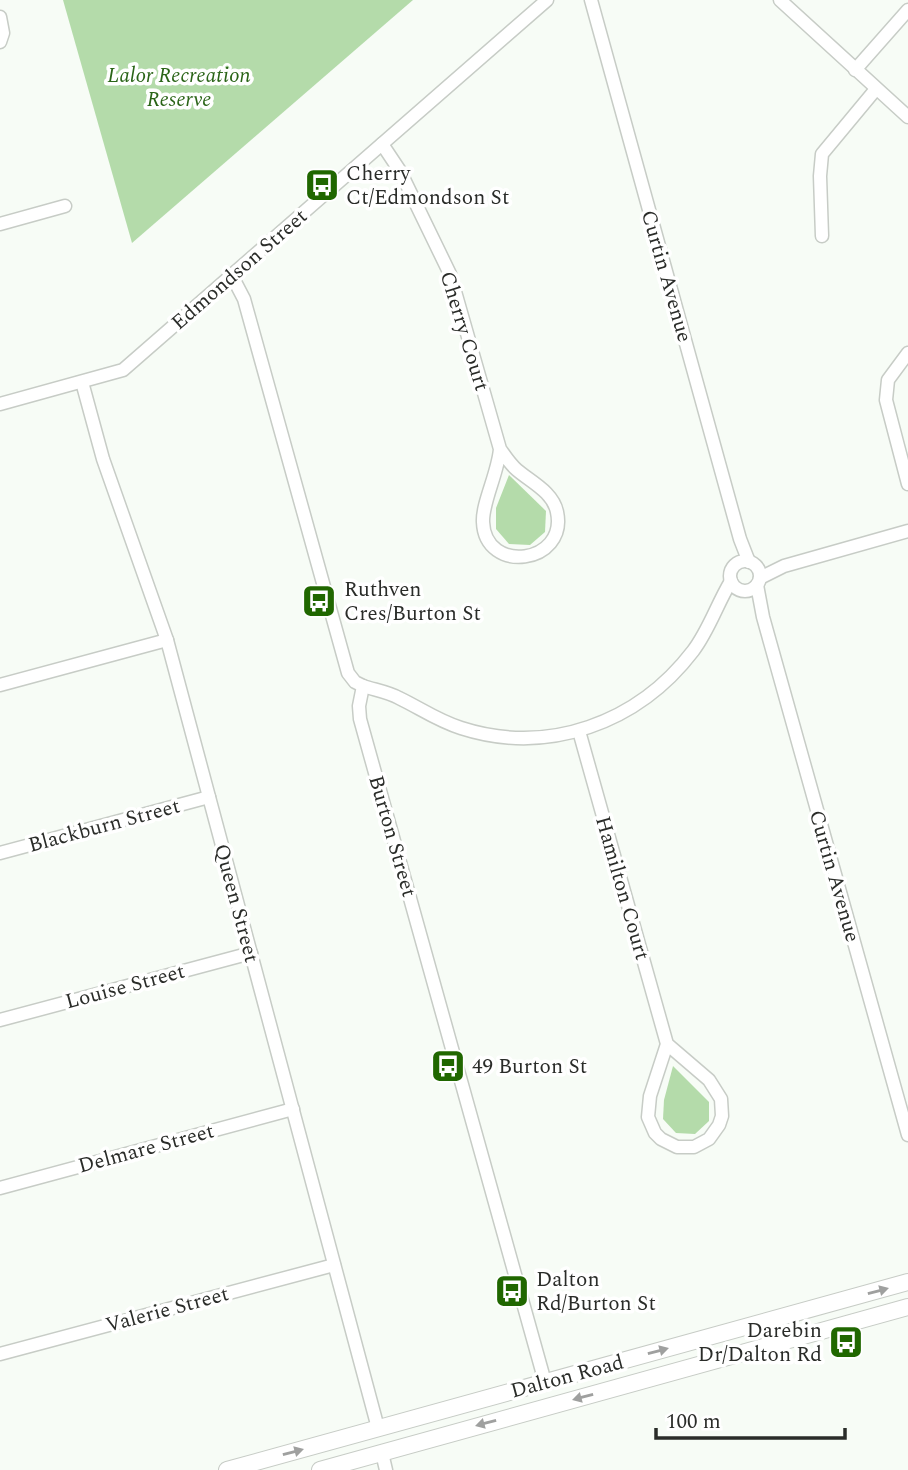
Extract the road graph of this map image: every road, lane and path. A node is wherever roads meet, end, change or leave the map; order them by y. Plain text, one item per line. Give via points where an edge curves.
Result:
1 (547, 0) edge
2 (780, 0) edge
3 (590, 4) edge
4 (908, 10) edge
5 (0, 17) edge
6 (0, 42) edge
7 (855, 70) junction
8 (876, 89) junction
9 (908, 117) edge
10 (382, 144) junction
11 (65, 206) dead end
12 (0, 224) edge
13 (822, 236) dead end
14 (232, 276) junction
15 (908, 353) edge
16 (82, 382) junction
17 (0, 404) edge
18 (500, 449) junction
19 (908, 484) edge
20 (908, 531) edge
21 (740, 539) junction
22 (735, 565) junction
23 (752, 579) junction
24 (731, 581) junction
25 (717, 608) junction
26 (167, 640) junction
27 (0, 685) edge
28 (363, 686) junction
29 (579, 732) junction
30 (209, 797) junction
31 (0, 853) edge
32 (251, 953) junction
33 (0, 1020) edge
34 (667, 1044) junction
35 (293, 1109) junction
36 (908, 1135) edge
37 (0, 1188) edge
38 (334, 1265) junction
39 (908, 1282) edge
40 (908, 1307) edge
41 (0, 1354) edge
42 (545, 1382) junction
43 (552, 1406) junction
44 (378, 1428) junction
45 (382, 1453) junction
46 (227, 1470) edge
47 (320, 1470) edge
48 (386, 1470) edge

1 - 10 street, Edmondson Street
2 - 7 street
3 - 21 street, Curtin Avenue
4 - 7 street
5 - 6 street
7 - 8 street
8 - 9 street
8 - 13 street via 822,153
10 - 14 street, Edmondson Street
10 - 18 street, Cherry Court via 450,274
11 - 12 street
14 - 16 street, Edmondson Street via 123,370
14 - 28 street via 244,299 348,673
15 - 19 street via 888,380 886,400
16 - 17 street, Edmondson Street
16 - 26 street, Queen Street via 105,467
18 - 18 street, Cherry Court via 557,510 555,535 549,545 530,556 501,553 483,527
20 - 23 street
21 - 22 street, Curtin Avenue
21 - 23 street, Curtin Avenue
22 - 23 street
22 - 24 street, Curtin Avenue
23 - 24 street
23 - 25 street
23 - 36 street, Curtin Avenue
24 - 25 street, Curtin Avenue
25 - 29 street, Curtin Avenue via 694,650 654,691 615,718
26 - 27 street
26 - 30 street, Queen Street
28 - 29 street, Curtin Avenue via 481,734 532,738
28 - 42 street, Burton Street via 360,719
29 - 34 street, Hamilton Court
30 - 31 street, Blackburn Street
30 - 32 street, Queen Street
32 - 33 street, Louise Street
32 - 35 street, Queen Street
34 - 34 street via 709,1080 721,1099 719,1125 709,1139 694,1147 677,1147 661,1139 648,1117
35 - 37 street, Delmare Street
35 - 38 street, Queen Street
38 - 41 street, Valerie Street
38 - 44 street, Queen Street
42 -> 39 main road, Dalton Road
40 -> 43 main road, Dalton Road
42 - 43 main road, Burton Street
42 - 44 main road, Dalton Road
43 -> 45 main road, Dalton Road
46 -> 44 main road, Dalton Road
45 - 47 main road, Dalton Road
45 - 48 street

